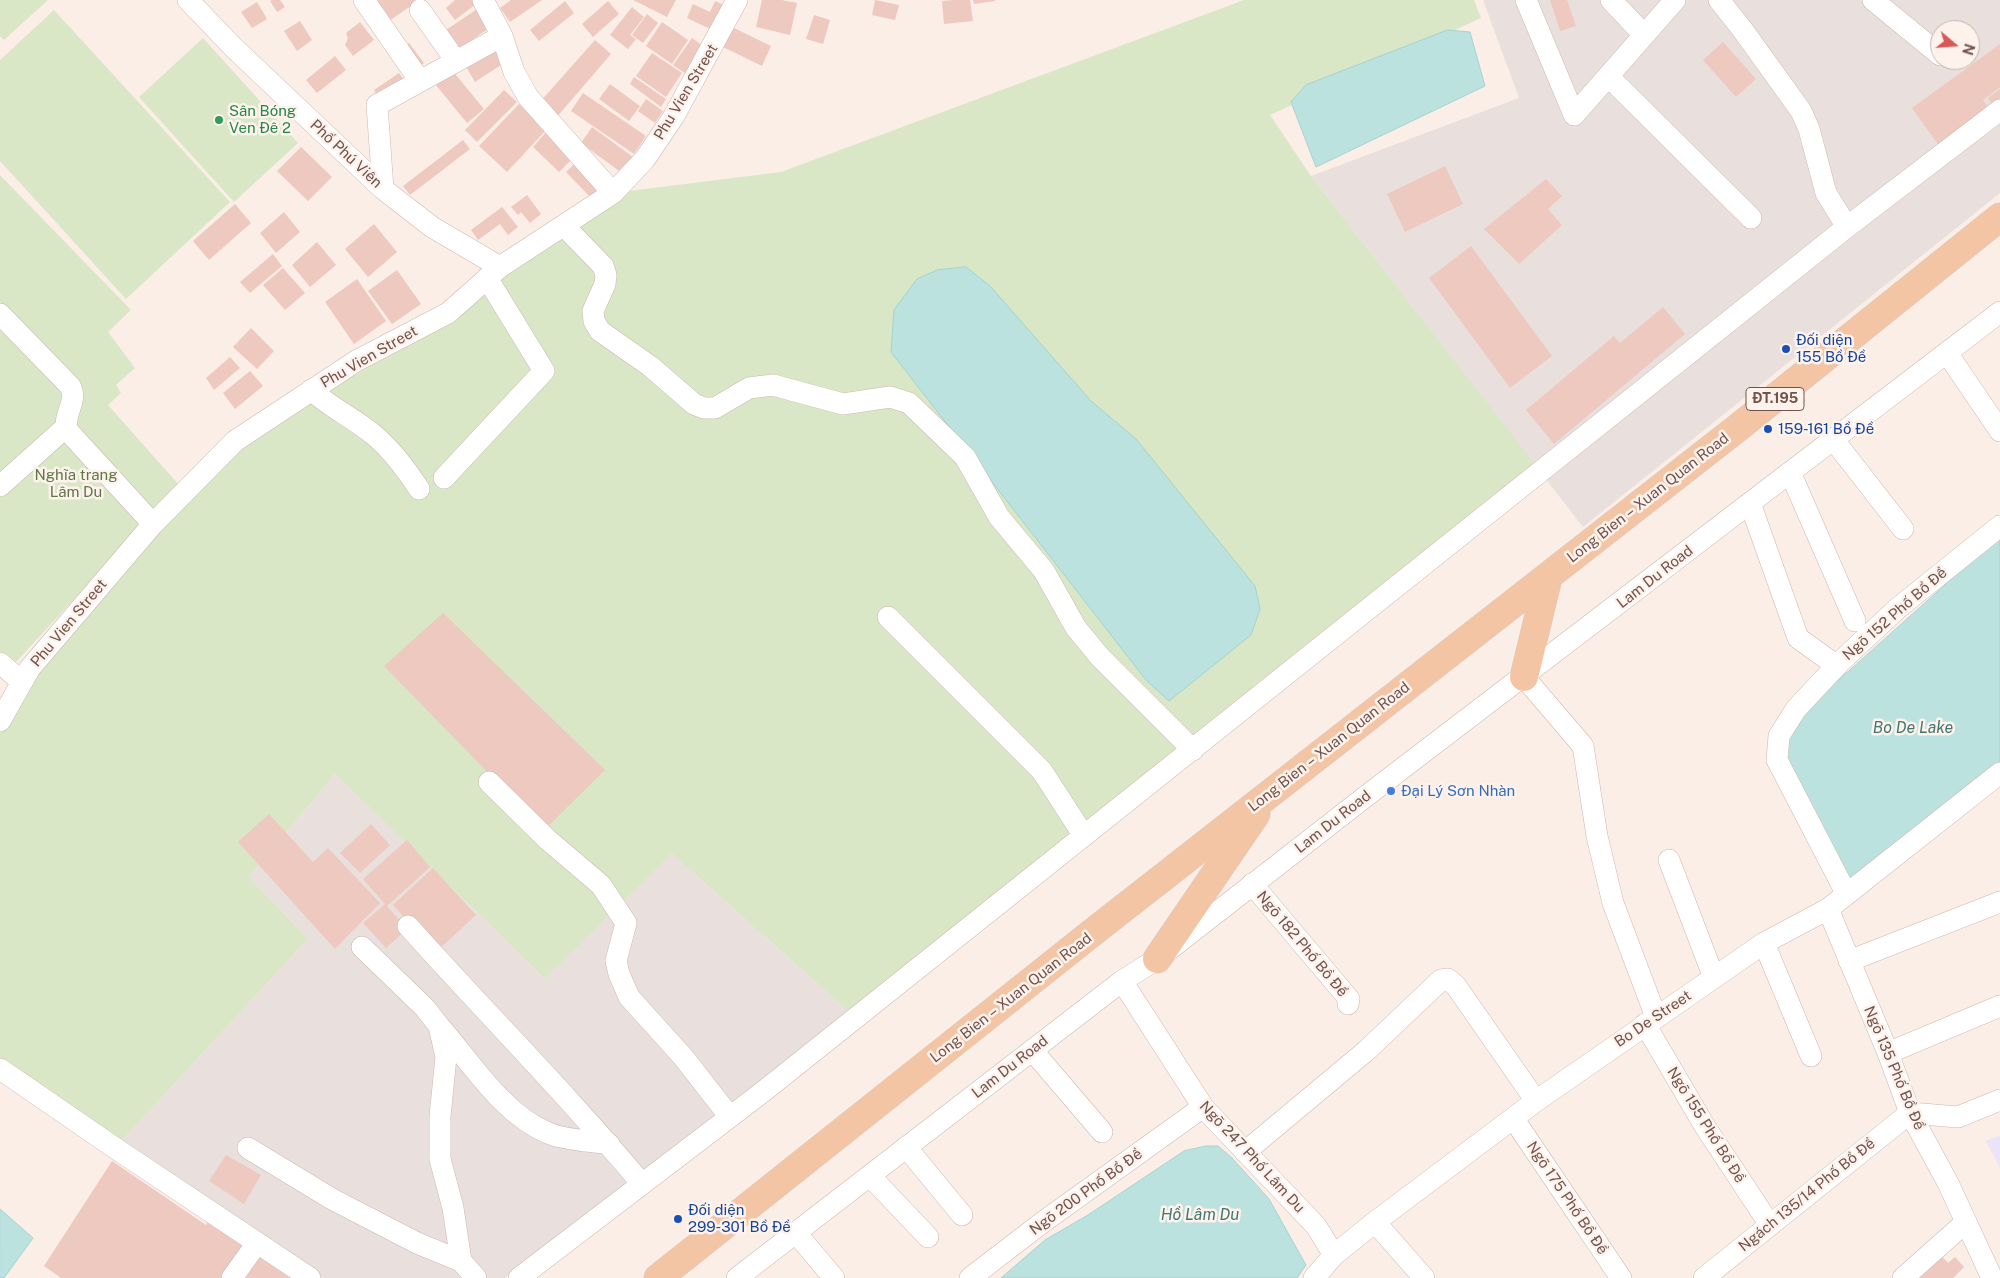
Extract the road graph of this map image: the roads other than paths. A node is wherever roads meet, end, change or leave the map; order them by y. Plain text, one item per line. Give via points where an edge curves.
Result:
1 (188, 0) edge
2 (364, 0) edge
3 (483, 0) edge
4 (737, 0) edge
5 (1526, 0) edge
6 (1611, 0) edge
7 (1675, 0) edge
8 (1719, 0) edge
9 (1872, 0) edge
10 (420, 10) dead end
11 (1644, 35) junction
12 (502, 36) junction
13 (1930, 47) edge
14 (456, 62) junction
15 (1608, 76) junction
16 (420, 81) junction
17 (2000, 110) edge
18 (383, 189) junction
19 (613, 193) junction
20 (2000, 217) edge
21 (1751, 218) dead end
22 (564, 226) junction
23 (1847, 228) junction
24 (493, 273) junction
25 (2000, 312) edge
26 (0, 314) edge
27 (1947, 353) junction
28 (311, 390) junction
29 (66, 427) junction
30 (2000, 431) edge
31 (1833, 439) junction
32 (1790, 472) junction
33 (444, 478) dead end
34 (0, 486) edge
35 (419, 489) dead end
36 (1750, 503) junction
37 (154, 524) junction
38 (2000, 526) edge
39 (1903, 528) dead end
40 (1548, 578) junction
41 (888, 617) dead end
42 (1855, 621) dead end
43 (0, 663) edge
44 (1837, 666) junction
45 (1524, 677) junction
46 (22, 682) junction
47 (0, 721) edge
48 (1193, 750) junction
49 (2000, 773) edge
50 (489, 782) dead end
51 (1271, 792) junction
52 (1084, 836) junction
53 (1669, 860) dead end
54 (1252, 884) junction
55 (1846, 893) junction
56 (2000, 902) edge
57 (1828, 909) junction
58 (408, 926) dead end
59 (1764, 943) junction
60 (362, 947) dead end
61 (1157, 959) junction
62 (1850, 961) junction
63 (1714, 978) junction
64 (1122, 981) junction
65 (1348, 1004) dead end
66 (2000, 1006) edge
67 (1650, 1020) junction
68 (439, 1026) junction
69 (1032, 1050) junction
70 (1888, 1053) junction
71 (1811, 1056) dead end
72 (0, 1069) edge
73 (1536, 1100) junction
74 (2000, 1100) edge
75 (1203, 1107) junction
76 (1910, 1113) junction
77 (730, 1117) junction
78 (1513, 1118) junction
79 (1102, 1132) dead end
80 (609, 1144) junction
81 (906, 1147) junction
82 (248, 1148) dead end
83 (1245, 1152) junction
84 (870, 1176) junction
85 (642, 1184) junction
86 (962, 1215) dead end
87 (1375, 1222) junction
88 (1966, 1222) junction
89 (1770, 1225) junction
90 (796, 1233) junction
91 (928, 1237) dead end
92 (257, 1243) junction
93 (1334, 1255) junction
94 (461, 1261) junction
95 (232, 1278) edge
96 (310, 1278) edge
97 (476, 1278) edge
98 (519, 1278) edge
99 (658, 1278) edge
100 (737, 1278) edge
101 (834, 1278) edge
102 (970, 1278) edge
103 (1314, 1278) edge
104 (1424, 1278) edge
105 (1621, 1278) edge
106 (1704, 1278) edge
107 (1903, 1278) edge
108 (1992, 1278) edge

1 - 18 street, Phố Phú Viên
2 - 16 street
3 - 12 street
4 - 19 street, Phu Vien Street via 674,116 645,159
5 - 15 street via 1574,115
6 - 11 street
7 - 11 street
8 - 23 street via 1801,111 1826,193
9 - 13 street
10 - 14 street
11 - 15 street
12 - 14 street
12 - 19 street via 514,72 528,97
14 - 16 street
15 - 21 street
16 - 18 street via 377,105
17 - 23 street
18 - 24 street, Phố Phú Viên
19 - 22 street, Phu Vien Street
20 - 40 main road, Long Bien – Xuan Quan Road / ĐT.195
22 - 24 street, Phu Vien Street
22 - 48 street via 603,266 605,284 593,311 600,331 650,366 694,404 715,408 749,388 773,385 843,404 890,397 909,402 965,457 999,516 1044,571 1082,635
23 - 48 street
24 - 28 street, Phu Vien Street via 448,313 356,361
24 - 33 street via 544,371
25 - 27 street, Lam Du Road
26 - 29 street via 70,386 73,396
27 - 30 street
27 - 31 street, Lam Du Road
28 - 35 street via 328,406 373,434 401,461
28 - 37 street, Phu Vien Street via 235,440
29 - 34 street
29 - 37 street
31 - 32 street, Lam Du Road
31 - 39 street
32 - 36 street, Lam Du Road
32 - 42 street
36 - 44 street via 1798,638
36 - 45 street, Lam Du Road
37 - 46 street, Phu Vien Street via 30,668
38 - 44 street, Ngõ 152 Phố Bồ Đề via 1898,608
40 - 45 main road
40 - 51 main road, Long Bien – Xuan Quan Road / ĐT.195
41 - 52 street via 1042,771
43 - 46 street
44 - 55 street, Ngõ 152 Phố Bồ Đề via 1796,709 1779,736 1777,760
45 - 54 street, Lam Du Road
45 - 67 street, Ngõ 155 Phố Bồ Đề via 1583,746 1597,836 1613,903
46 - 47 street, Phu Vien Street
48 - 52 street
49 - 55 street, Bo De Street
50 - 77 street via 548,840 601,885 626,923 616,961 618,974 629,997 684,1058
51 - 61 main road
51 - 99 main road, Long Bien – Xuan Quan Road
52 - 77 street
53 - 63 street
54 - 61 street, Lam Du Road
54 - 65 street, Ngõ 182 Phố Bồ Đề via 1349,999
55 - 57 street, Bo De Street
56 - 62 street
57 - 59 street, Bo De Street
57 - 62 street, Ngõ 135 Phố Bồ Đề
58 - 80 street
59 - 63 street, Bo De Street
59 - 71 street
60 - 68 street
61 - 64 street, Lam Du Road
62 - 70 street, Ngõ 135 Phố Bồ Đề
63 - 67 street, Bo De Street
64 - 69 street, Lam Du Road
64 - 75 street, Ngõ 247 Phố Lâm Du
66 - 70 street
67 - 73 street, Bo De Street
67 - 89 street, Ngõ 155 Phố Bồ Đề via 1704,1124
68 - 80 street via 521,1118 549,1134
68 - 94 street via 446,1057 440,1116 440,1160 453,1208
69 - 79 street
69 - 81 street, Lam Du Road
70 - 76 street, Ngõ 135 Phố Bồ Đề
72 - 92 street
73 - 78 street, Bo De Street
73 - 83 street via 1456,986 1448,979 1441,980 1366,1051
74 - 76 street via 1958,1117
75 - 83 street, Ngõ 247 Phố Lâm Du
75 - 102 street, Ngõ 200 Phố Bồ Đề
76 - 88 street, Ngõ 135 Phố Bồ Đề
76 - 89 street, Ngách 135/14 Phố Bồ Đề
77 - 85 street
78 - 87 street, Bo De Street
78 - 105 street, Ngõ 175 Phố Bồ Đề
80 - 85 street
81 - 84 street, Lam Du Road
81 - 86 street
82 - 94 street via 340,1203 416,1243
83 - 93 street, Ngõ 247 Phố Lâm Du via 1316,1226
84 - 90 street, Lam Du Road
84 - 91 street
85 - 98 street
87 - 93 street, Bo De Street
87 - 104 street
88 - 107 street
88 - 108 street, Ngõ 135 Phố Bồ Đề
89 - 106 street, Ngách 135/14 Phố Bồ Đề
90 - 100 street, Lam Du Road
90 - 101 street
92 - 95 street
92 - 96 street
93 - 103 street, Bo De Street
94 - 97 street

